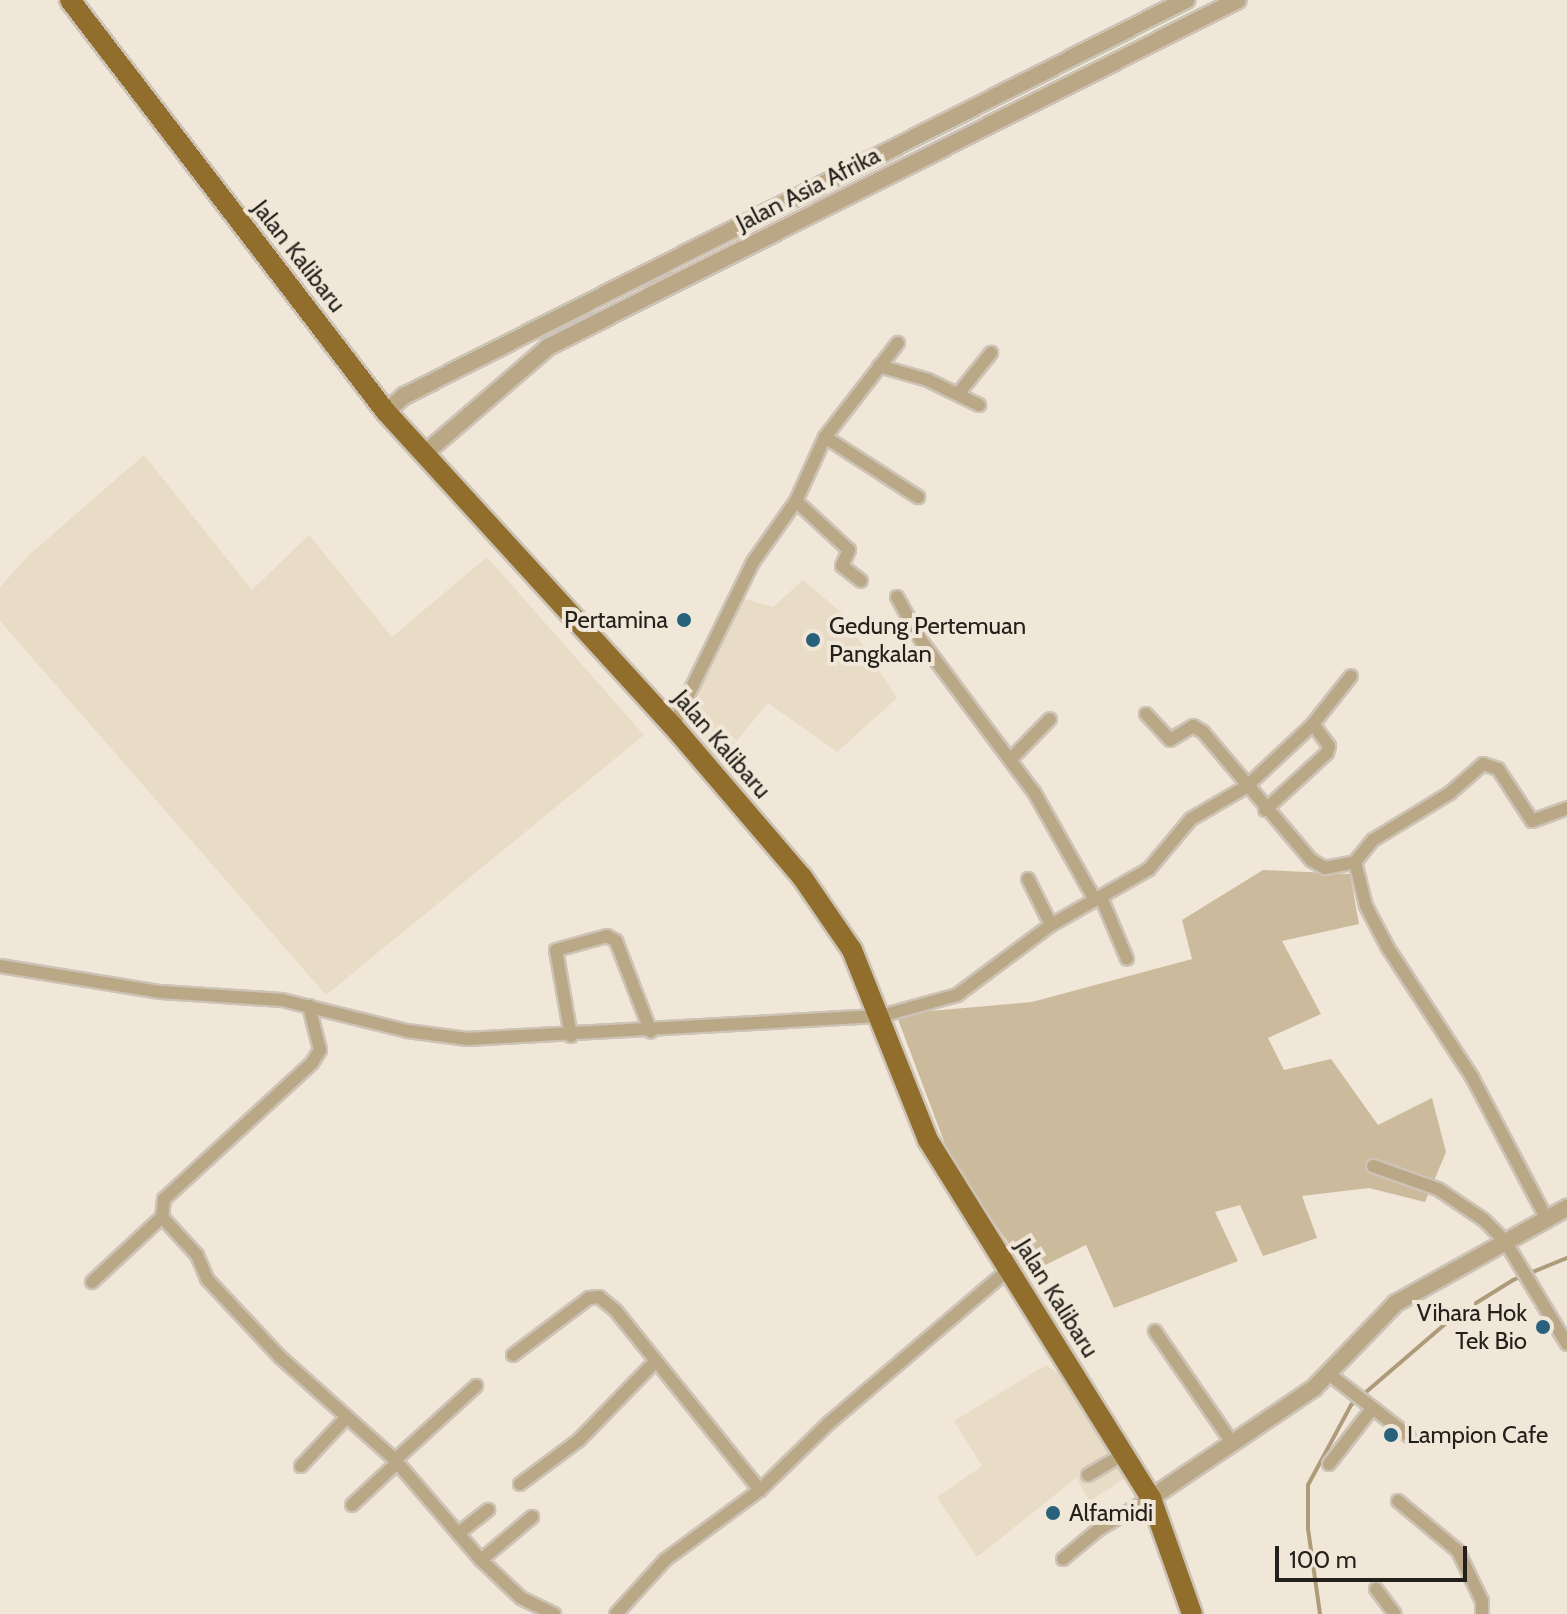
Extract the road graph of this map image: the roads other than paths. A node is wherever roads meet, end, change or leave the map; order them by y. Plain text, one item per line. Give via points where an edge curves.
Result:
1 (70, 0) edge
2 (1186, 0) edge
3 (1238, 0) edge
4 (898, 343) dead end
5 (991, 353) dead end
6 (879, 366) junction
7 (958, 394) junction
8 (979, 405) dead end
9 (386, 412) junction
10 (825, 437) junction
11 (423, 455) junction
12 (918, 497) dead end
13 (796, 501) junction
14 (861, 581) dead end
15 (897, 597) dead end
16 (1351, 676) dead end
17 (1146, 714) dead end
18 (1050, 719) dead end
19 (1313, 724) junction
20 (673, 726) junction
21 (1010, 760) junction
22 (1246, 787) junction
23 (1567, 808) edge
24 (1265, 810) junction
25 (1355, 862) junction
26 (1028, 879) dead end
27 (1098, 898) junction
28 (1051, 925) junction
29 (1127, 959) dead end
30 (0, 966) edge
31 (309, 1006) junction
32 (881, 1016) junction
33 (651, 1032) junction
34 (571, 1036) junction
35 (1373, 1166) dead end
36 (1567, 1208) edge
37 (162, 1217) junction
38 (1547, 1219) junction
39 (1508, 1246) junction
40 (1009, 1269) junction
41 (92, 1282) dead end
42 (1155, 1331) dead end
43 (1567, 1344) edge
44 (513, 1355) dead end
45 (654, 1363) junction
46 (1329, 1374) junction
47 (476, 1386) dead end
48 (1368, 1407) junction
49 (345, 1419) junction
50 (1409, 1436) dead end
51 (1233, 1444) junction
52 (1124, 1454) junction
53 (396, 1462) junction
54 (1329, 1464) dead end
55 (301, 1466) dead end
56 (1088, 1475) dead end
57 (520, 1484) dead end
58 (760, 1490) junction
59 (1151, 1498) junction
60 (1398, 1501) dead end
61 (352, 1505) dead end
62 (488, 1510) dead end
63 (532, 1517) dead end
64 (460, 1532) junction
65 (1063, 1559) dead end
66 (481, 1560) junction
67 (1376, 1589) dead end
68 (534, 1610) edge
69 (554, 1614) edge
70 (616, 1614) edge
71 (1192, 1614) edge
72 (1395, 1614) edge
73 (1482, 1614) edge

1 - 9 main road, Jalan Kalibaru
2 - 9 street, Jalan Asia Afrika via 404,396
3 - 11 street, Jalan Asia Afrika via 548,347
4 - 6 street
5 - 7 street
6 - 7 street
6 - 10 street
7 - 8 street
9 - 11 main road, Jalan Kalibaru
10 - 12 street
10 - 13 street
11 - 20 main road, Jalan Kalibaru
13 - 14 street via 849,550 842,566
13 - 20 street via 753,562
15 - 21 street via 922,642
16 - 19 street
17 - 22 street via 1170,740 1187,727 1198,728
18 - 21 street
19 - 22 street
19 - 24 street via 1329,746 1327,753
20 - 32 main road, Jalan Kalibaru via 802,877 852,950
21 - 27 street
22 - 24 street
22 - 27 street via 1191,819 1149,869
23 - 25 street via 1532,821 1498,769 1483,764 1450,793 1373,840
24 - 25 street via 1317,864
25 - 38 street via 1366,906 1381,937 1472,1077
26 - 28 street
27 - 28 street
27 - 29 street
28 - 32 street via 957,995
30 - 31 street via 161,992
31 - 34 street via 407,1031 467,1039
31 - 37 street via 320,1050 312,1063 164,1199
32 - 33 street
32 - 40 main road, Jalan Kalibaru via 928,1140
33 - 34 street
33 - 34 street via 616,941 607,936 557,947
35 - 39 street via 1438,1189 1473,1209
36 - 38 street
37 - 41 street
37 - 49 street via 197,1255 207,1279
38 - 39 street
39 - 43 street
39 - 46 street via 1396,1303
40 - 52 main road, Jalan Kalibaru
40 - 58 street via 829,1423
42 - 51 street
44 - 45 street via 593,1295 616,1311
45 - 57 street via 579,1440
45 - 58 street
46 - 48 street
46 - 51 street
47 - 53 street
48 - 50 street
48 - 54 street
49 - 53 street
49 - 55 street
51 - 59 street
52 - 56 street
52 - 59 main road, Jalan Kalibaru
53 - 61 street
53 - 64 street
58 - 70 street via 697,1532 639,1584
59 - 65 street via 1099,1529
59 - 71 main road, Jalan Kalibaru
60 - 73 street via 1458,1551 1482,1601
62 - 64 street
63 - 66 street
64 - 66 street
66 - 68 street
67 - 72 street
68 - 69 street

